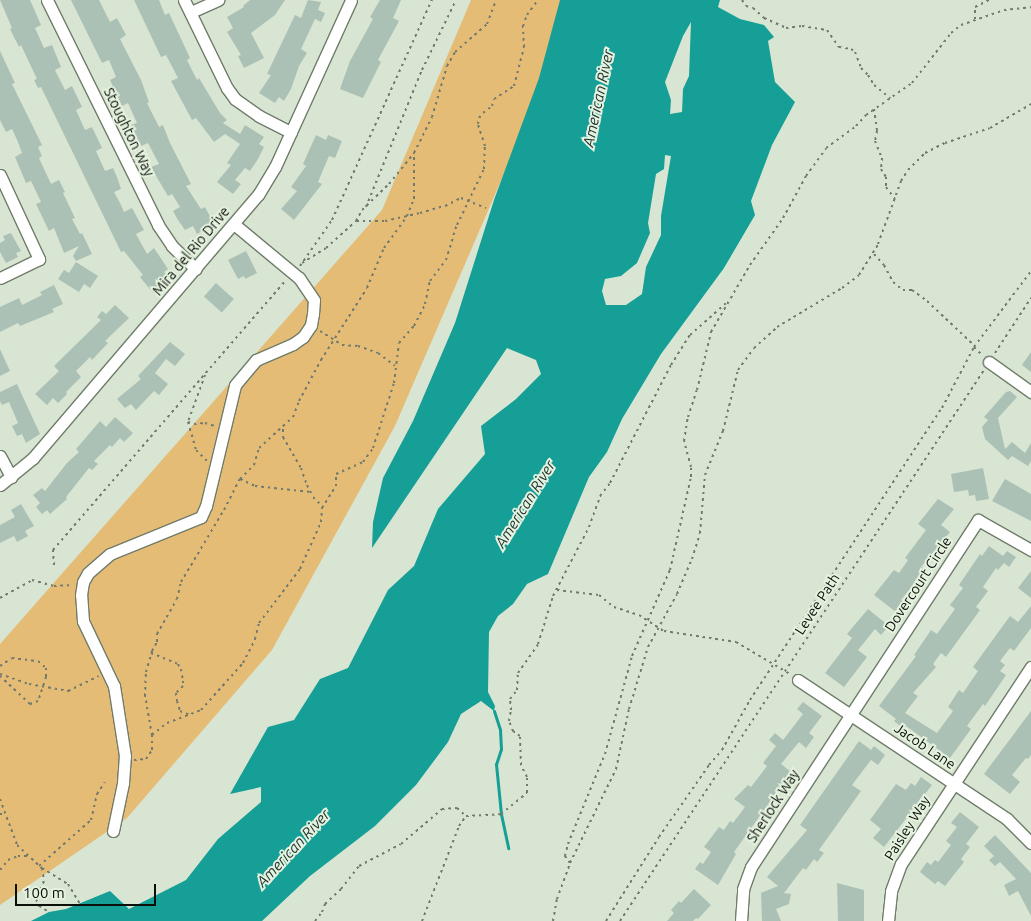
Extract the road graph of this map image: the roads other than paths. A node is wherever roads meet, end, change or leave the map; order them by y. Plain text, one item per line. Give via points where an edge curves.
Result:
1 (47, 0) edge
2 (184, 0) edge
3 (218, 0) edge
4 (352, 0) edge
5 (191, 12) junction
6 (292, 132) junction
7 (0, 175) edge
8 (234, 224) junction
9 (196, 269) junction
10 (0, 278) edge
11 (989, 362) road end
12 (1031, 392) edge
13 (0, 456) edge
14 (11, 478) junction
15 (0, 485) edge
16 (1031, 550) edge
17 (1031, 667) edge
18 (798, 680) road end
19 (850, 714) junction
20 (954, 784) junction
21 (113, 831) dead end
22 (1031, 843) edge
23 (740, 920) edge
24 (888, 921) edge

1 - 9 street, Stoughton Way via 158,225 172,246
2 - 5 street
3 - 5 street
4 - 6 street, Mira del Rio Drive
5 - 6 street via 219,75 235,98 259,116
6 - 8 street, Mira del Rio Drive via 269,179
7 - 10 street via 40,259
8 - 9 street, Mira del Rio Drive
8 - 21 street via 304,284 314,300 310,325 303,337 293,344 256,360 235,385 201,517 110,554 88,573 82,585 83,621 114,686 124,762
9 - 14 street, Mira del Rio Drive via 33,458
11 - 12 street
13 - 14 street
14 - 15 street, Mira del Rio Drive
16 - 19 street, Dovercourt Circle via 978,520
17 - 20 street
18 - 19 street, Jacob Lane
19 - 20 street, Jacob Lane
19 - 23 street, Sherlock Way via 751,867 743,889
20 - 22 street, Jacob Lane via 1007,820
20 - 24 street, Paisley Way via 901,864 891,891

